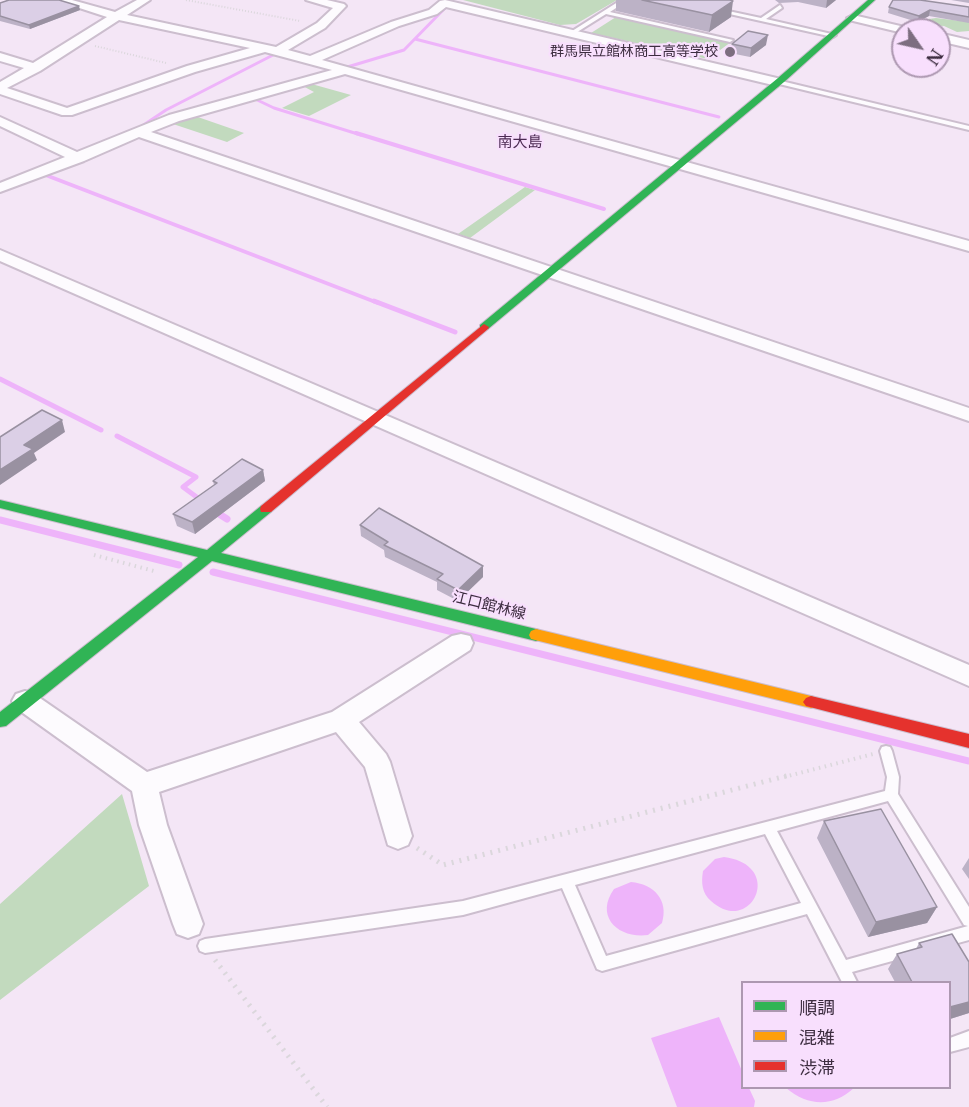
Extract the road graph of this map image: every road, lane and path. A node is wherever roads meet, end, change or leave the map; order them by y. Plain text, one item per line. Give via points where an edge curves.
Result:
1 (60, 0) edge
2 (145, 0) edge
3 (186, 0) edge
4 (311, 0) edge
5 (625, 0) edge
6 (872, 0) edge
7 (443, 1) edge
8 (780, 7) dead end
9 (715, 10) edge
10 (605, 12) junction
11 (117, 16) junction
12 (853, 18) junction
13 (762, 20) junction
14 (320, 24) junction
15 (891, 27) edge
16 (969, 32) edge
17 (572, 33) junction
18 (833, 35) junction
19 (951, 37) edge
20 (730, 40) dead end
21 (951, 40) edge
22 (77, 42) junction
23 (969, 44) edge
24 (272, 50) junction
25 (0, 57) edge
26 (309, 61) junction
27 (36, 68) junction
28 (190, 69) junction
29 (342, 71) junction
30 (777, 82) junction
31 (0, 89) edge
32 (0, 121) edge
33 (969, 128) edge
34 (138, 132) junction
35 (79, 158) junction
36 (676, 165) junction
37 (0, 188) edge
38 (969, 246) edge
39 (0, 255) edge
40 (549, 272) junction
41 (969, 415) edge
42 (374, 418) junction
43 (0, 504) edge
44 (94, 555) dead end
45 (210, 555) junction
46 (181, 579) junction
47 (461, 643) dead end
48 (969, 676) edge
49 (25, 701) junction
50 (341, 720) junction
51 (0, 721) edge
52 (966, 738) edge
53 (886, 751) joint
54 (144, 785) junction
55 (891, 795) junction
56 (768, 827) junction
57 (398, 836) joint
58 (566, 881) junction
59 (810, 907) junction
60 (969, 920) edge
61 (969, 933) edge
62 (197, 935) junction
63 (842, 968) junction
64 (849, 981) edge
65 (969, 1039) edge
66 (951, 1045) edge
67 (327, 1107) edge

1 - 11 street
2 - 11 street
3 - 14 path
4 - 14 street via 340,6
5 - 10 lane
6 - 12 street
7 - 17 street
7 - 26 street via 433,12
8 - 13 lane
9 - 13 lane
10 - 17 lane
10 - 20 lane
11 - 22 street
11 - 24 street
12 - 15 street
12 - 18 street
13 - 18 lane
14 - 24 street
16 - 19 street
17 - 30 street
18 - 30 street
21 - 23 street
22 - 27 street
22 - 28 path
24 - 26 street
24 - 28 street
25 - 27 street
26 - 29 street
27 - 31 street
28 - 31 street via 67,112
29 - 34 street via 174,118
29 - 36 street
30 - 33 lane
30 - 36 street
32 - 35 street
34 - 35 street
34 - 40 street
35 - 37 street
36 - 38 street
36 - 40 street
39 - 42 street
40 - 41 street
40 - 42 street
42 - 45 street
42 - 48 street
43 - 45 street, 江口館林線
44 - 46 path
45 - 46 street
45 - 52 street, 江口館林線
46 - 49 street
47 - 50 street
49 - 51 street
49 - 54 street
50 - 54 street
50 - 57 street via 377,762
53 - 55 lane via 893,777
53 - 57 path via 443,865
54 - 62 street via 153,825
55 - 56 lane
55 - 60 lane
56 - 58 lane
56 - 59 lane
58 - 59 lane via 602,964
58 - 62 lane via 463,908
59 - 63 lane
61 - 63 lane
62 - 67 path
63 - 64 lane
65 - 66 lane

